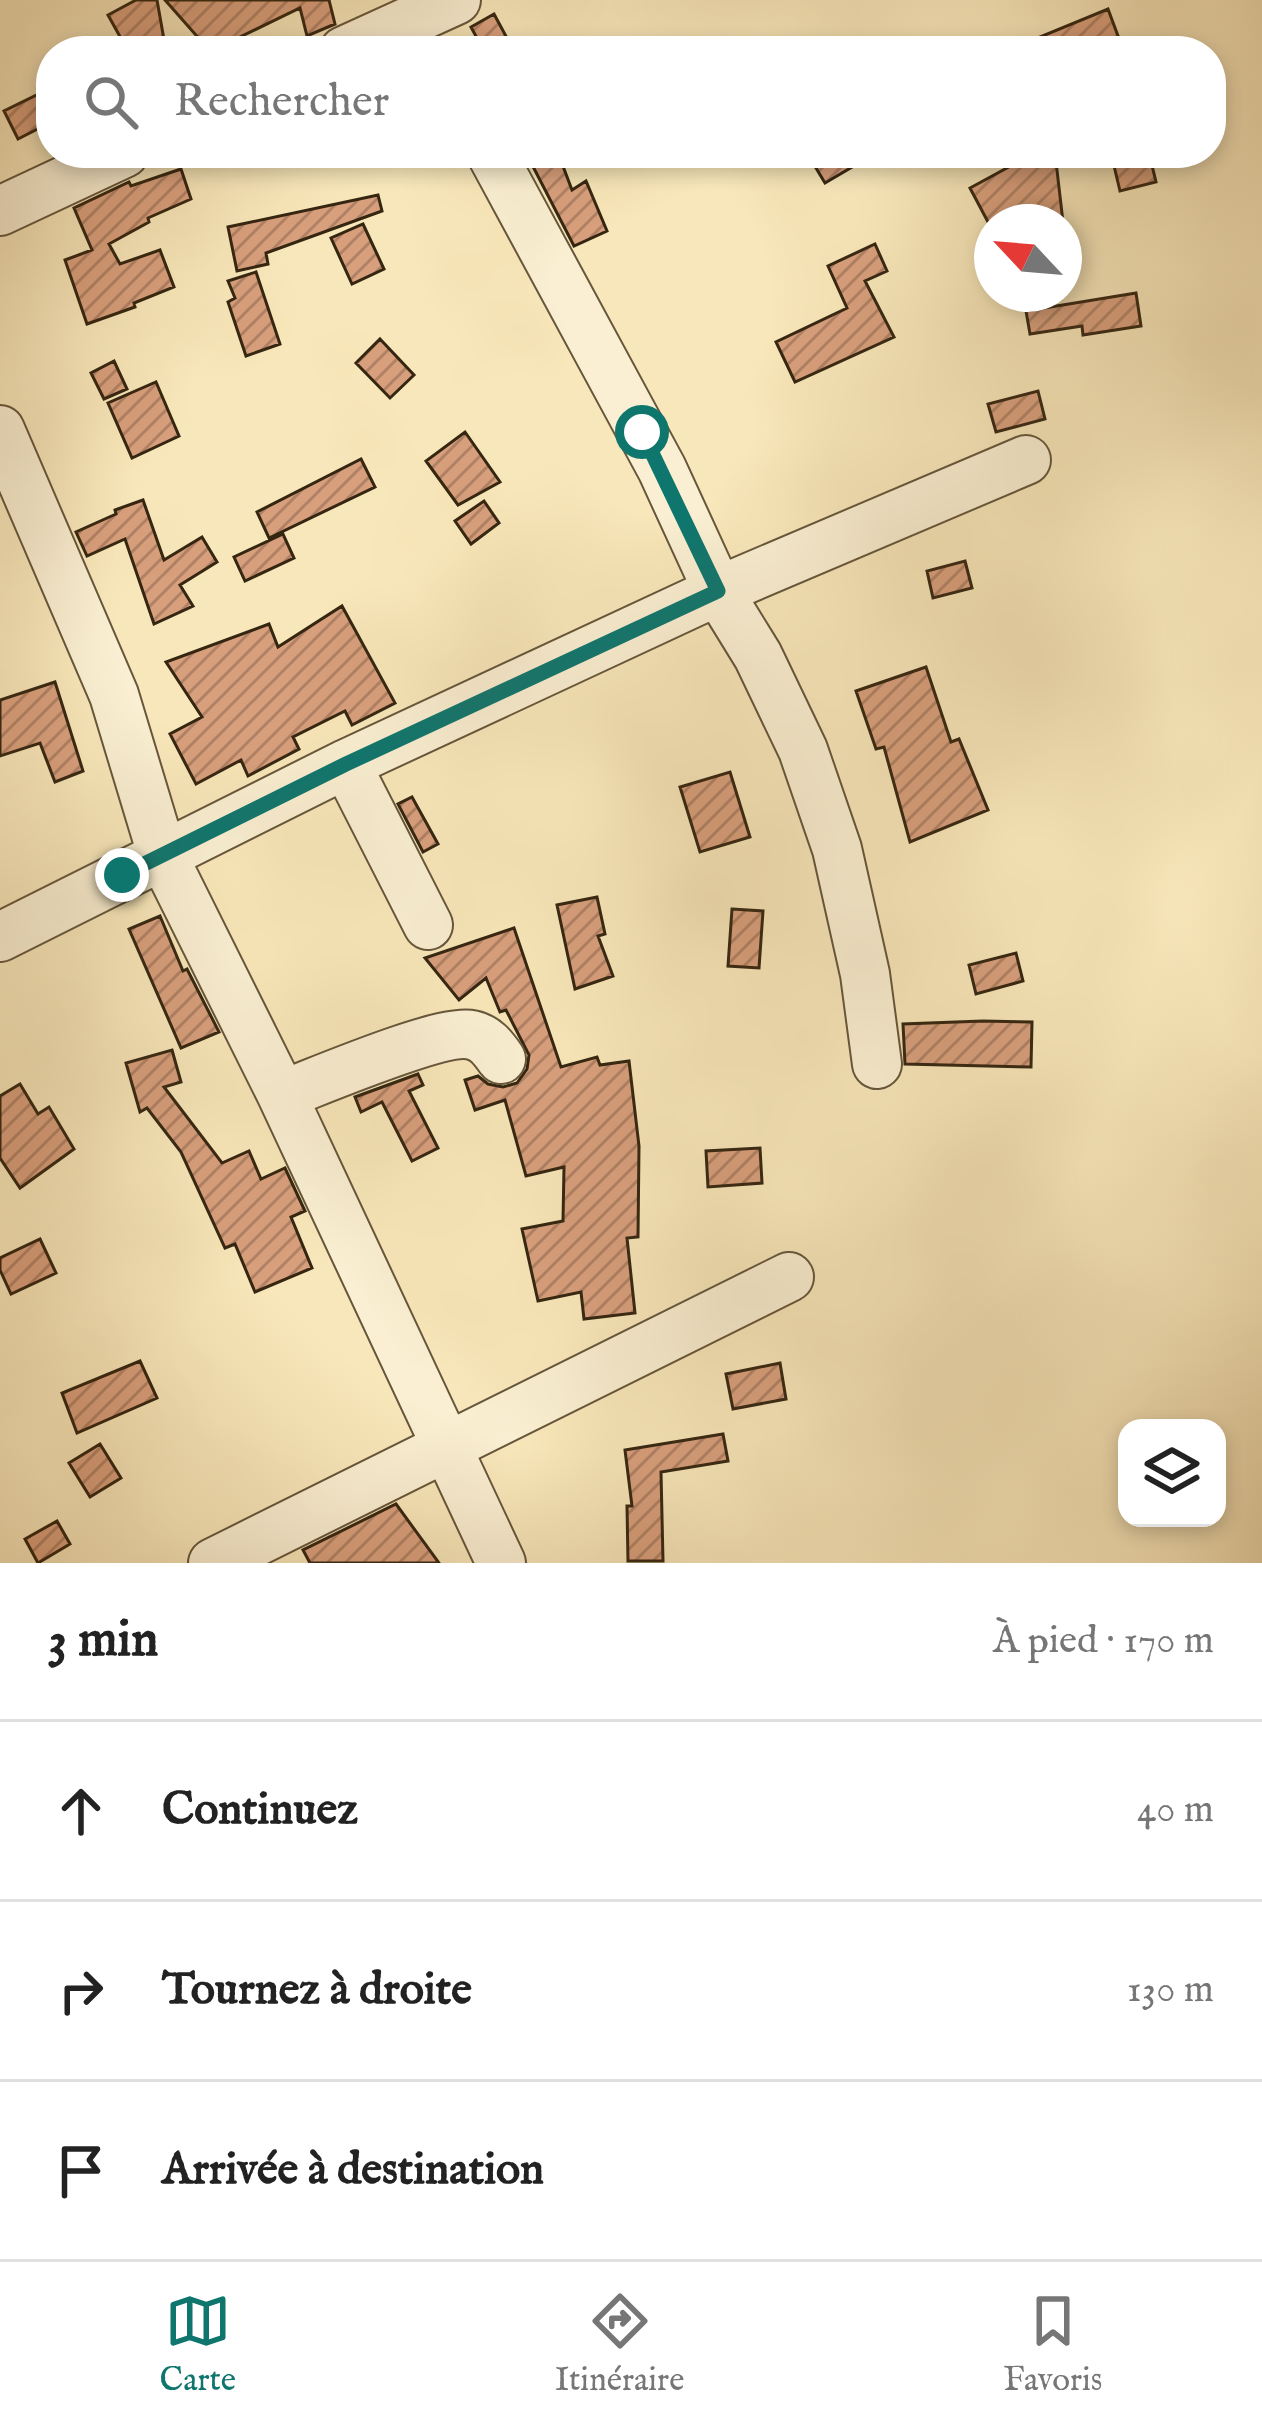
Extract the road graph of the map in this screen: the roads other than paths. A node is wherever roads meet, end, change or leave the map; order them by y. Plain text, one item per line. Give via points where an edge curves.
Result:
1 (457, 0) edge
2 (414, 24) edge
3 (383, 36) edge
4 (92, 168) edge
5 (499, 168) edge
6 (0, 211) edge
7 (0, 430) edge
8 (1027, 460) dead end
9 (718, 591) junction
10 (346, 764) junction
11 (162, 854) junction
12 (428, 925) dead end
13 (0, 937) edge
14 (501, 1059) dead end
15 (878, 1064) dead end
16 (282, 1095) junction
17 (789, 1277) dead end
18 (449, 1445) junction
19 (213, 1563) edge
20 (501, 1563) edge

1 - 2 street
2 - 3 street
4 - 6 street
5 - 9 street via 662,469
7 - 11 street via 114,695
8 - 9 street
9 - 10 street
9 - 15 street via 758,656 826,808
10 - 11 street
10 - 12 street
11 - 13 street
11 - 16 street
14 - 16 street via 486,1040 462,1034
16 - 18 street
17 - 18 street
18 - 19 street
18 - 20 street

